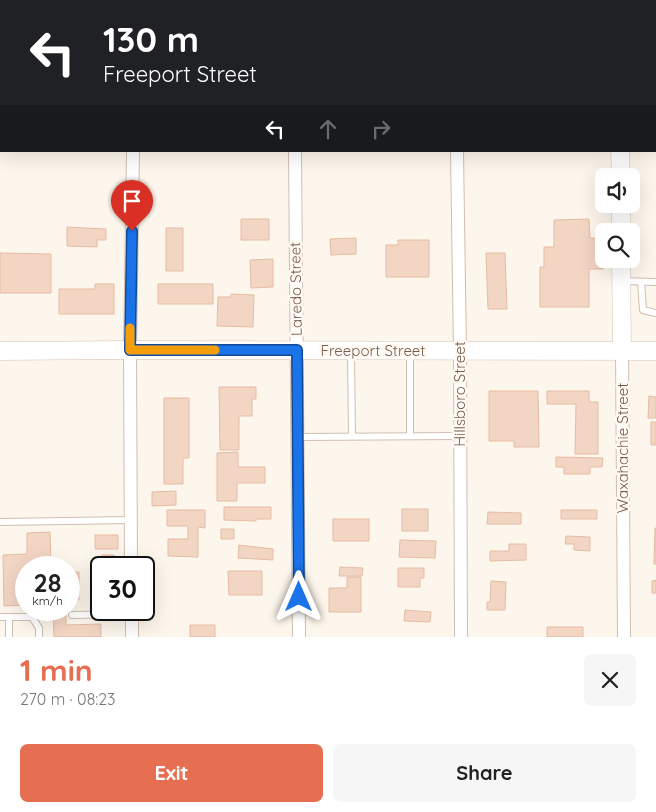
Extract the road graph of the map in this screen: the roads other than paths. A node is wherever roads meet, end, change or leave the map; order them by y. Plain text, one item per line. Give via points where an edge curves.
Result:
1 (132, 152) edge
2 (295, 152) edge
3 (457, 152) edge
4 (620, 152) edge
5 (620, 168) edge
6 (621, 268) edge
7 (621, 281) junction
8 (641, 282) junction
9 (656, 282) edge
10 (656, 313) edge
11 (130, 350) junction
12 (297, 350) junction
13 (622, 350) junction
14 (0, 351) edge
15 (351, 351) junction
16 (410, 351) junction
17 (460, 351) junction
18 (656, 351) edge
19 (352, 436) junction
20 (410, 436) junction
21 (460, 436) junction
22 (298, 437) junction
23 (131, 520) junction
24 (0, 522) edge
25 (131, 556) edge
26 (0, 616) edge
27 (9, 617) junction
28 (132, 621) edge
29 (9, 637) edge
30 (39, 637) edge
31 (132, 637) edge
32 (299, 637) edge
33 (461, 637) edge
34 (624, 637) edge

1 - 11 street
2 - 12 street, Laredo Street
3 - 17 street, Hillsboro Street
4 - 5 main road
6 - 7 main road, Waxahachie Street
7 - 8 lane
7 - 13 main road, Waxahachie Street
8 - 9 lane
8 - 10 lane via 643,310
11 - 12 main road, Freeport Street
11 - 14 main road, Freeport Street
11 - 23 street
12 - 15 main road, Freeport Street
12 - 22 street, Laredo Street
13 - 17 main road, Freeport Street
13 - 18 main road, Freeport Street
13 - 34 street, Waxahachie Street
15 - 16 main road, Freeport Street
15 - 19 lane
16 - 17 main road, Freeport Street
16 - 20 lane
17 - 21 street, Hillsboro Street
19 - 20 lane
19 - 22 lane
20 - 21 lane
21 - 33 street, Hillsboro Street
22 - 32 street, Laredo Street
23 - 24 lane
23 - 25 street
26 - 27 lane
27 - 29 lane
27 - 30 lane via 32,617 39,628
28 - 31 street

